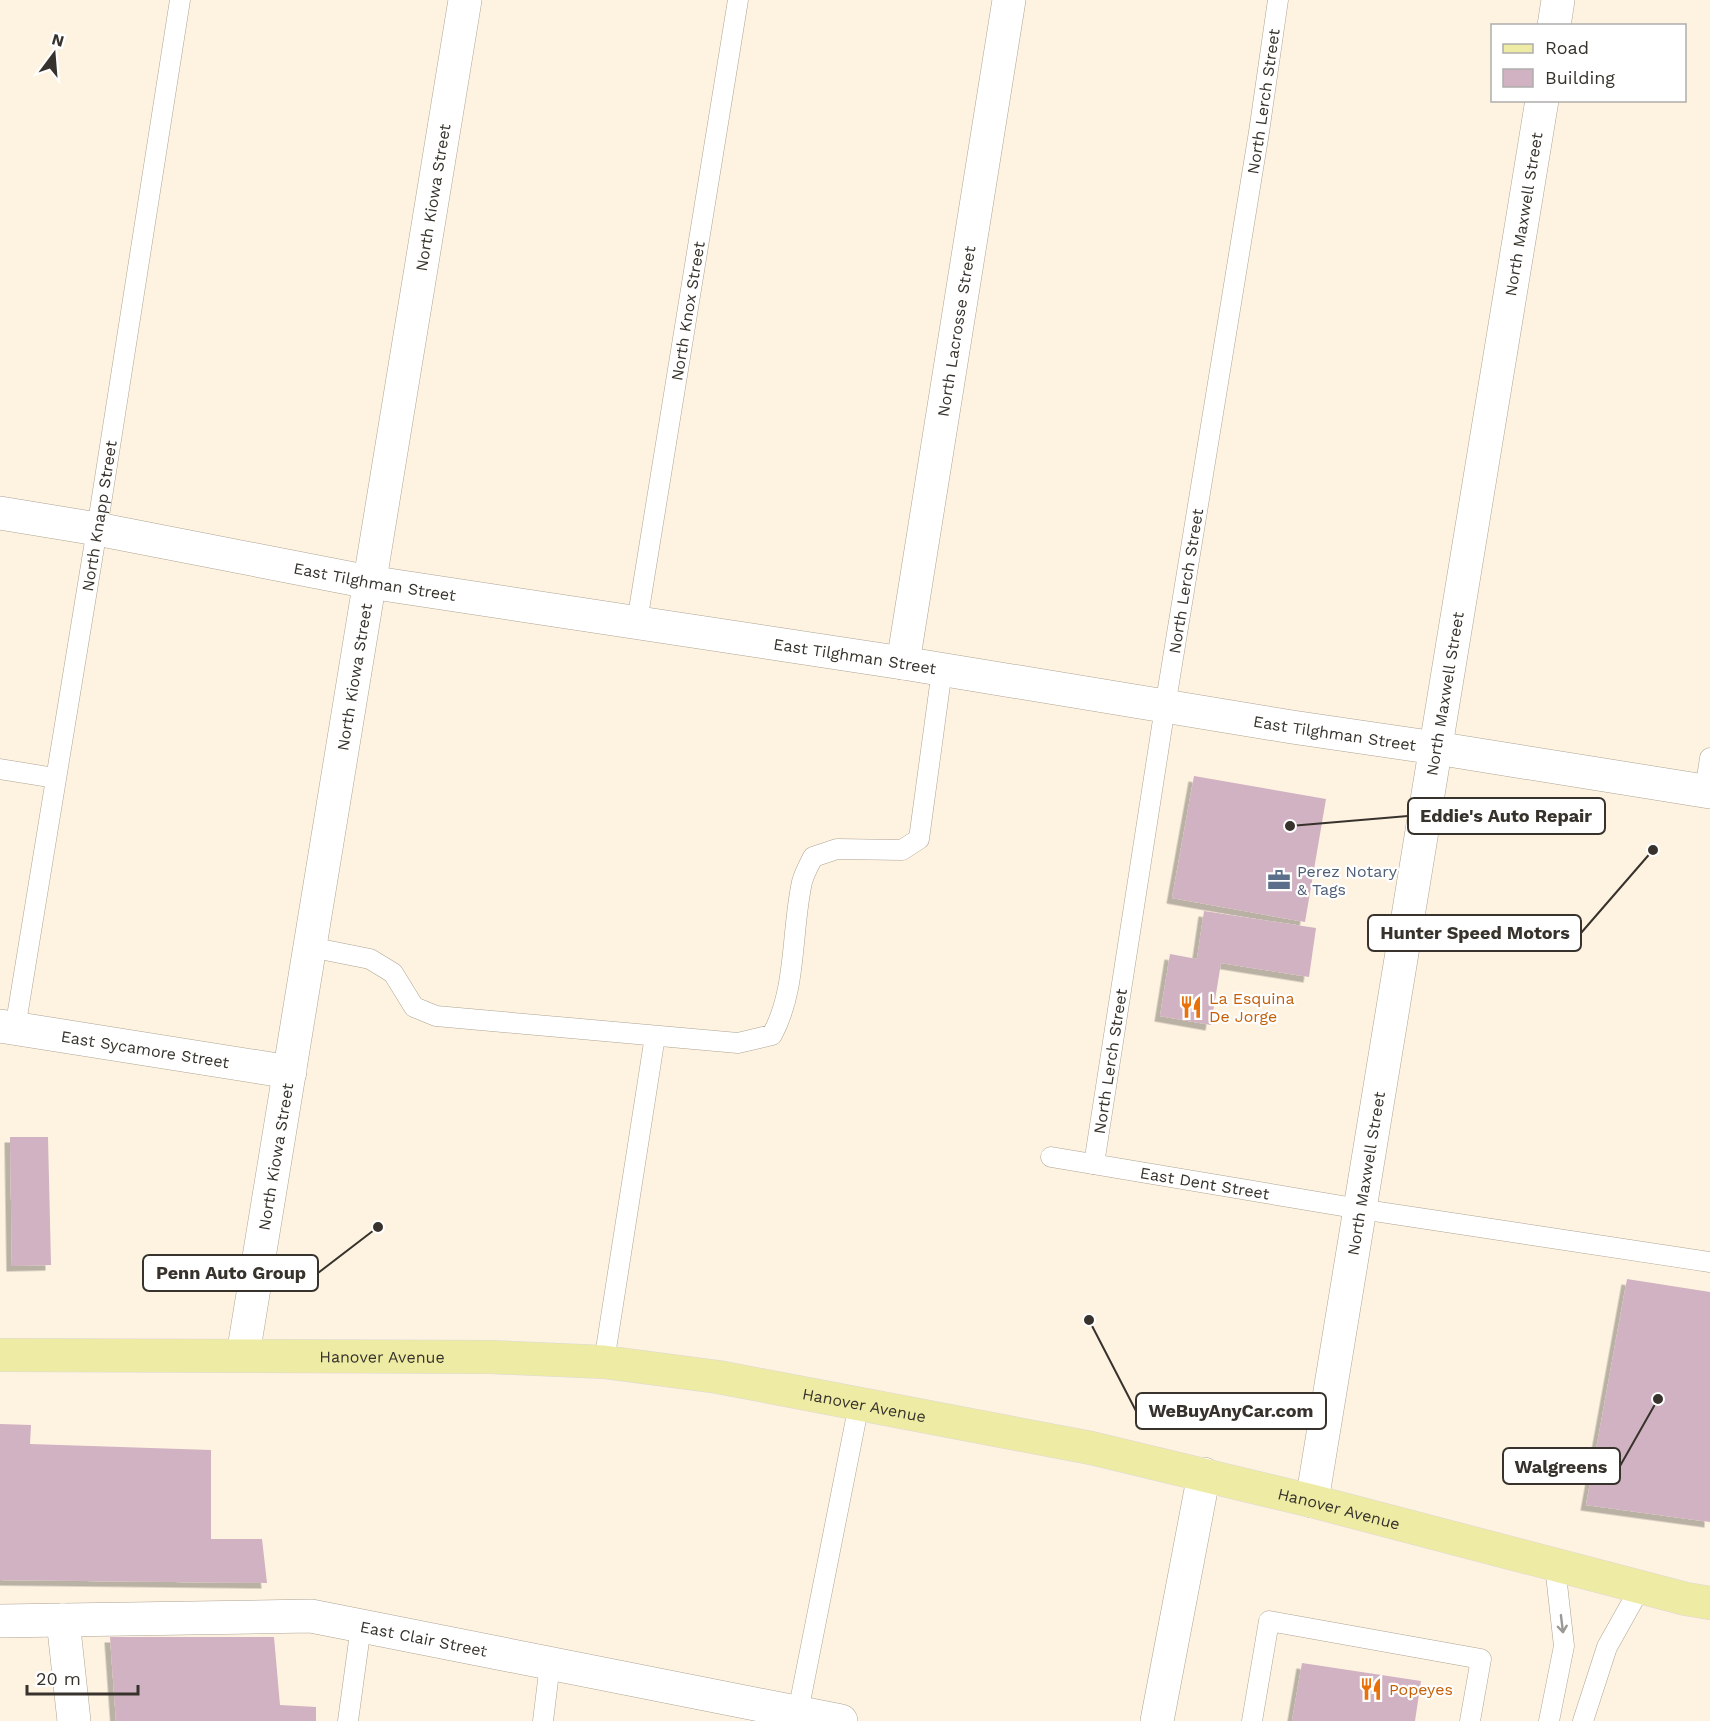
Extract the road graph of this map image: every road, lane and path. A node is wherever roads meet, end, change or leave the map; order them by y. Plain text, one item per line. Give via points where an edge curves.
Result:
1 (180, 0) edge
2 (465, 0) edge
3 (738, 0) edge
4 (1009, 0) edge
5 (1278, 0) edge
6 (1558, 0) edge
7 (1554, 24) edge
8 (1542, 102) edge
9 (0, 513) edge
10 (97, 529) junction
11 (369, 582) junction
12 (637, 622) junction
13 (903, 663) junction
14 (942, 669) junction
15 (1165, 706) junction
16 (1436, 748) junction
17 (1710, 758) edge
18 (0, 769) edge
19 (55, 778) junction
20 (1707, 791) edge
21 (310, 946) junction
22 (7, 1028) edge
23 (655, 1036) junction
24 (290, 1072) junction
25 (1051, 1157) dead end
26 (1094, 1164) junction
27 (1360, 1209) junction
28 (1710, 1262) edge
29 (0, 1355) edge
30 (243, 1355) junction
31 (604, 1362) junction
32 (859, 1404) junction
33 (1204, 1474) junction
34 (1311, 1501) junction
35 (1555, 1566) junction
36 (1640, 1588) junction
37 (1710, 1603) edge
38 (63, 1620) junction
39 (0, 1621) edge
40 (361, 1626) junction
41 (550, 1664) junction
42 (798, 1712) junction
43 (74, 1721) edge
44 (348, 1721) edge
45 (543, 1721) edge
46 (840, 1721) edge
47 (1157, 1721) edge
48 (1252, 1721) edge
49 (1470, 1721) edge
50 (1549, 1721) edge
51 (1583, 1721) edge

1 - 10 lane, North Knapp Street
2 - 11 street, North Kiowa Street
3 - 12 lane, North Knox Street
4 - 13 street, North Lacrosse Street
5 - 15 lane, North Lerch Street
6 - 7 street
8 - 16 street, North Maxwell Street
9 - 10 street, East Tilghman Street
10 - 11 street, East Tilghman Street
10 - 19 lane, North Knapp Street
11 - 12 street, East Tilghman Street
11 - 21 street, North Kiowa Street
12 - 13 street, East Tilghman Street
13 - 14 street, East Tilghman Street
14 - 15 street, East Tilghman Street
14 - 23 lane via 919,839 902,850 837,849 813,857 802,881 792,965 781,1018 772,1035 738,1043
15 - 16 street, East Tilghman Street
15 - 26 lane, North Lerch Street
16 - 20 street, East Tilghman Street
16 - 27 street, North Maxwell Street
17 - 20 lane
18 - 19 lane
19 - 22 lane, North Knapp Street
21 - 23 lane via 370,959 393,973 414,1007 436,1016
21 - 24 street, North Kiowa Street
22 - 24 street, East Sycamore Street
23 - 31 lane
24 - 30 street, North Kiowa Street
25 - 26 lane, East Dent Street
26 - 27 lane, East Dent Street
27 - 28 lane, East Dent Street
27 - 34 street, North Maxwell Street
29 - 30 main road, Hanover Avenue
30 - 31 main road, Hanover Avenue
31 - 32 main road, Hanover Avenue via 718,1377
32 - 33 main road, Hanover Avenue via 1091,1448
32 - 42 lane
33 - 34 main road, Hanover Avenue
33 - 47 street
34 - 35 main road, Hanover Avenue
35 - 36 main road, Hanover Avenue
35 -> 50 lane via 1564,1646
36 - 37 main road, Hanover Avenue
36 - 51 lane via 1607,1647
38 - 39 street, East Clair Street
38 - 40 street, East Clair Street via 311,1616
38 - 43 street
40 - 41 street, East Clair Street
40 - 44 lane
41 - 42 street, East Clair Street
41 - 45 lane
42 - 46 street, East Clair Street
48 - 49 lane via 1269,1621 1481,1659

